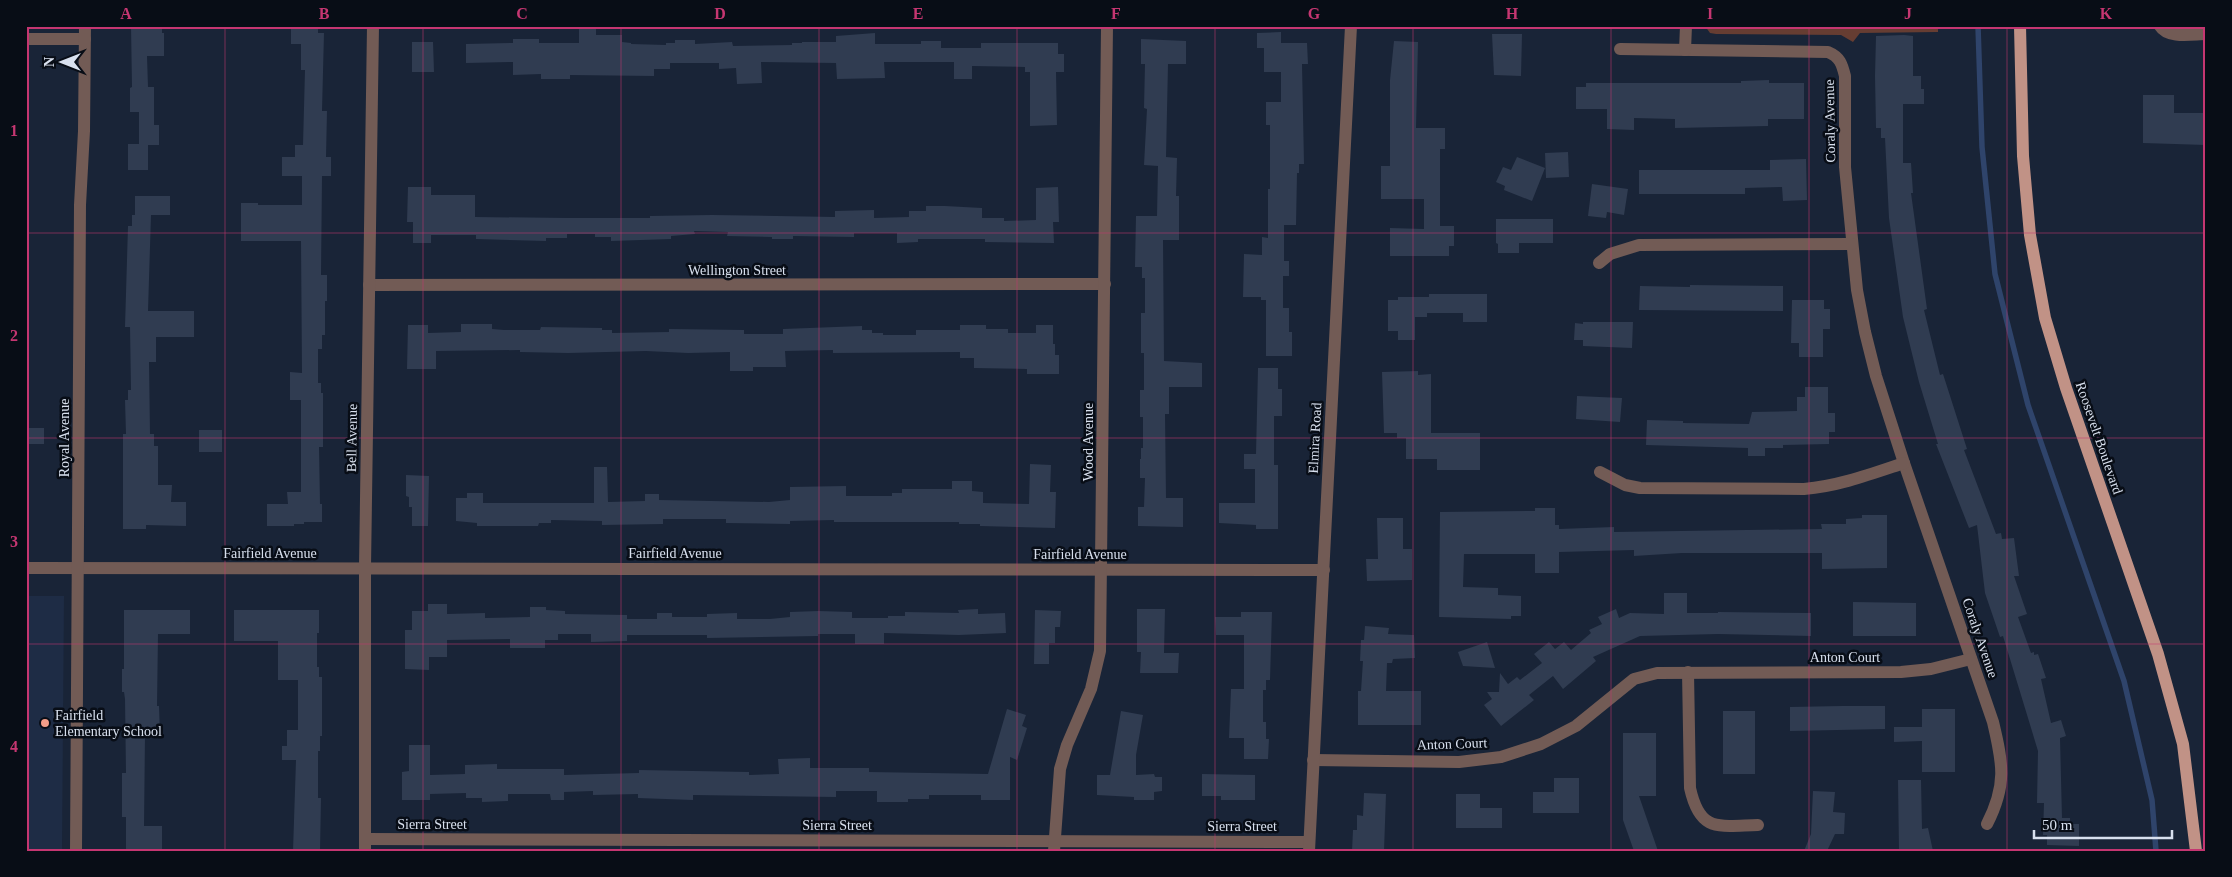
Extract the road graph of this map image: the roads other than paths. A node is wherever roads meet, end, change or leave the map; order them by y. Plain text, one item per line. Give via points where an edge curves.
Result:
1 (372, 26) edge
2 (1107, 26) edge
3 (1351, 26) edge
4 (1686, 26) edge
5 (2020, 26) edge
6 (2166, 30) edge
7 (85, 33) edge
8 (2206, 34) edge
9 (26, 39) edge
10 (1620, 49) dead end
11 (1685, 50) junction
12 (1852, 244) junction
13 (1599, 262) dead end
14 (1104, 284) junction
15 (370, 285) junction
16 (1904, 463) junction
17 (1600, 472) dead end
18 (365, 567) junction
19 (26, 568) edge
20 (78, 568) junction
21 (1102, 570) junction
22 (1324, 570) junction
23 (1971, 659) junction
24 (1688, 672) junction
25 (1314, 760) junction
26 (1987, 824) dead end
27 (1758, 825) dead end
28 (365, 845) edge
29 (1054, 845) edge
30 (1309, 846) edge
31 (76, 851) edge
32 (2196, 851) edge

1 - 15 street, Bell Avenue
2 - 14 street, Wood Avenue
3 - 22 street, Elmira Road
4 - 11 street
5 - 32 main road, Roosevelt Boulevard via 2027,206 2045,318 2158,654 2183,744
6 - 8 street
7 - 9 street
7 - 20 street, Royal Avenue via 80,205
10 - 11 street
11 - 12 street, Coraly Avenue via 1828,52 1837,56 1843,64 1845,76 1845,167
12 - 13 street via 1639,245 1610,254
12 - 16 street, Coraly Avenue via 1867,341
14 - 15 street, Wellington Street
14 - 21 street, Wood Avenue
15 - 18 street, Bell Avenue
16 - 17 street via 1848,482 1804,489 1640,488 1625,486
16 - 23 street, Coraly Avenue
18 - 20 street, Fairfield Avenue
18 - 21 street, Fairfield Avenue
18 - 28 street, Bell Avenue
19 - 20 street, Fairfield Avenue
20 - 31 street, Royal Avenue
21 - 22 street, Fairfield Avenue
21 - 29 street, Wood Avenue via 1100,651 1091,688 1060,769
22 - 25 street, Elmira Road
23 - 24 street, Anton Court via 1931,669 1901,672
23 - 26 street, Coraly Avenue via 1994,722 2003,780 1998,804
24 - 25 street, Anton Court via 1656,673 1634,679 1576,726 1541,744 1501,757 1459,762
24 - 27 street via 1690,788 1694,805 1703,820 1716,826
25 - 30 street, Elmira Road
28 - 29 street, Sierra Street
29 - 30 street, Sierra Street

